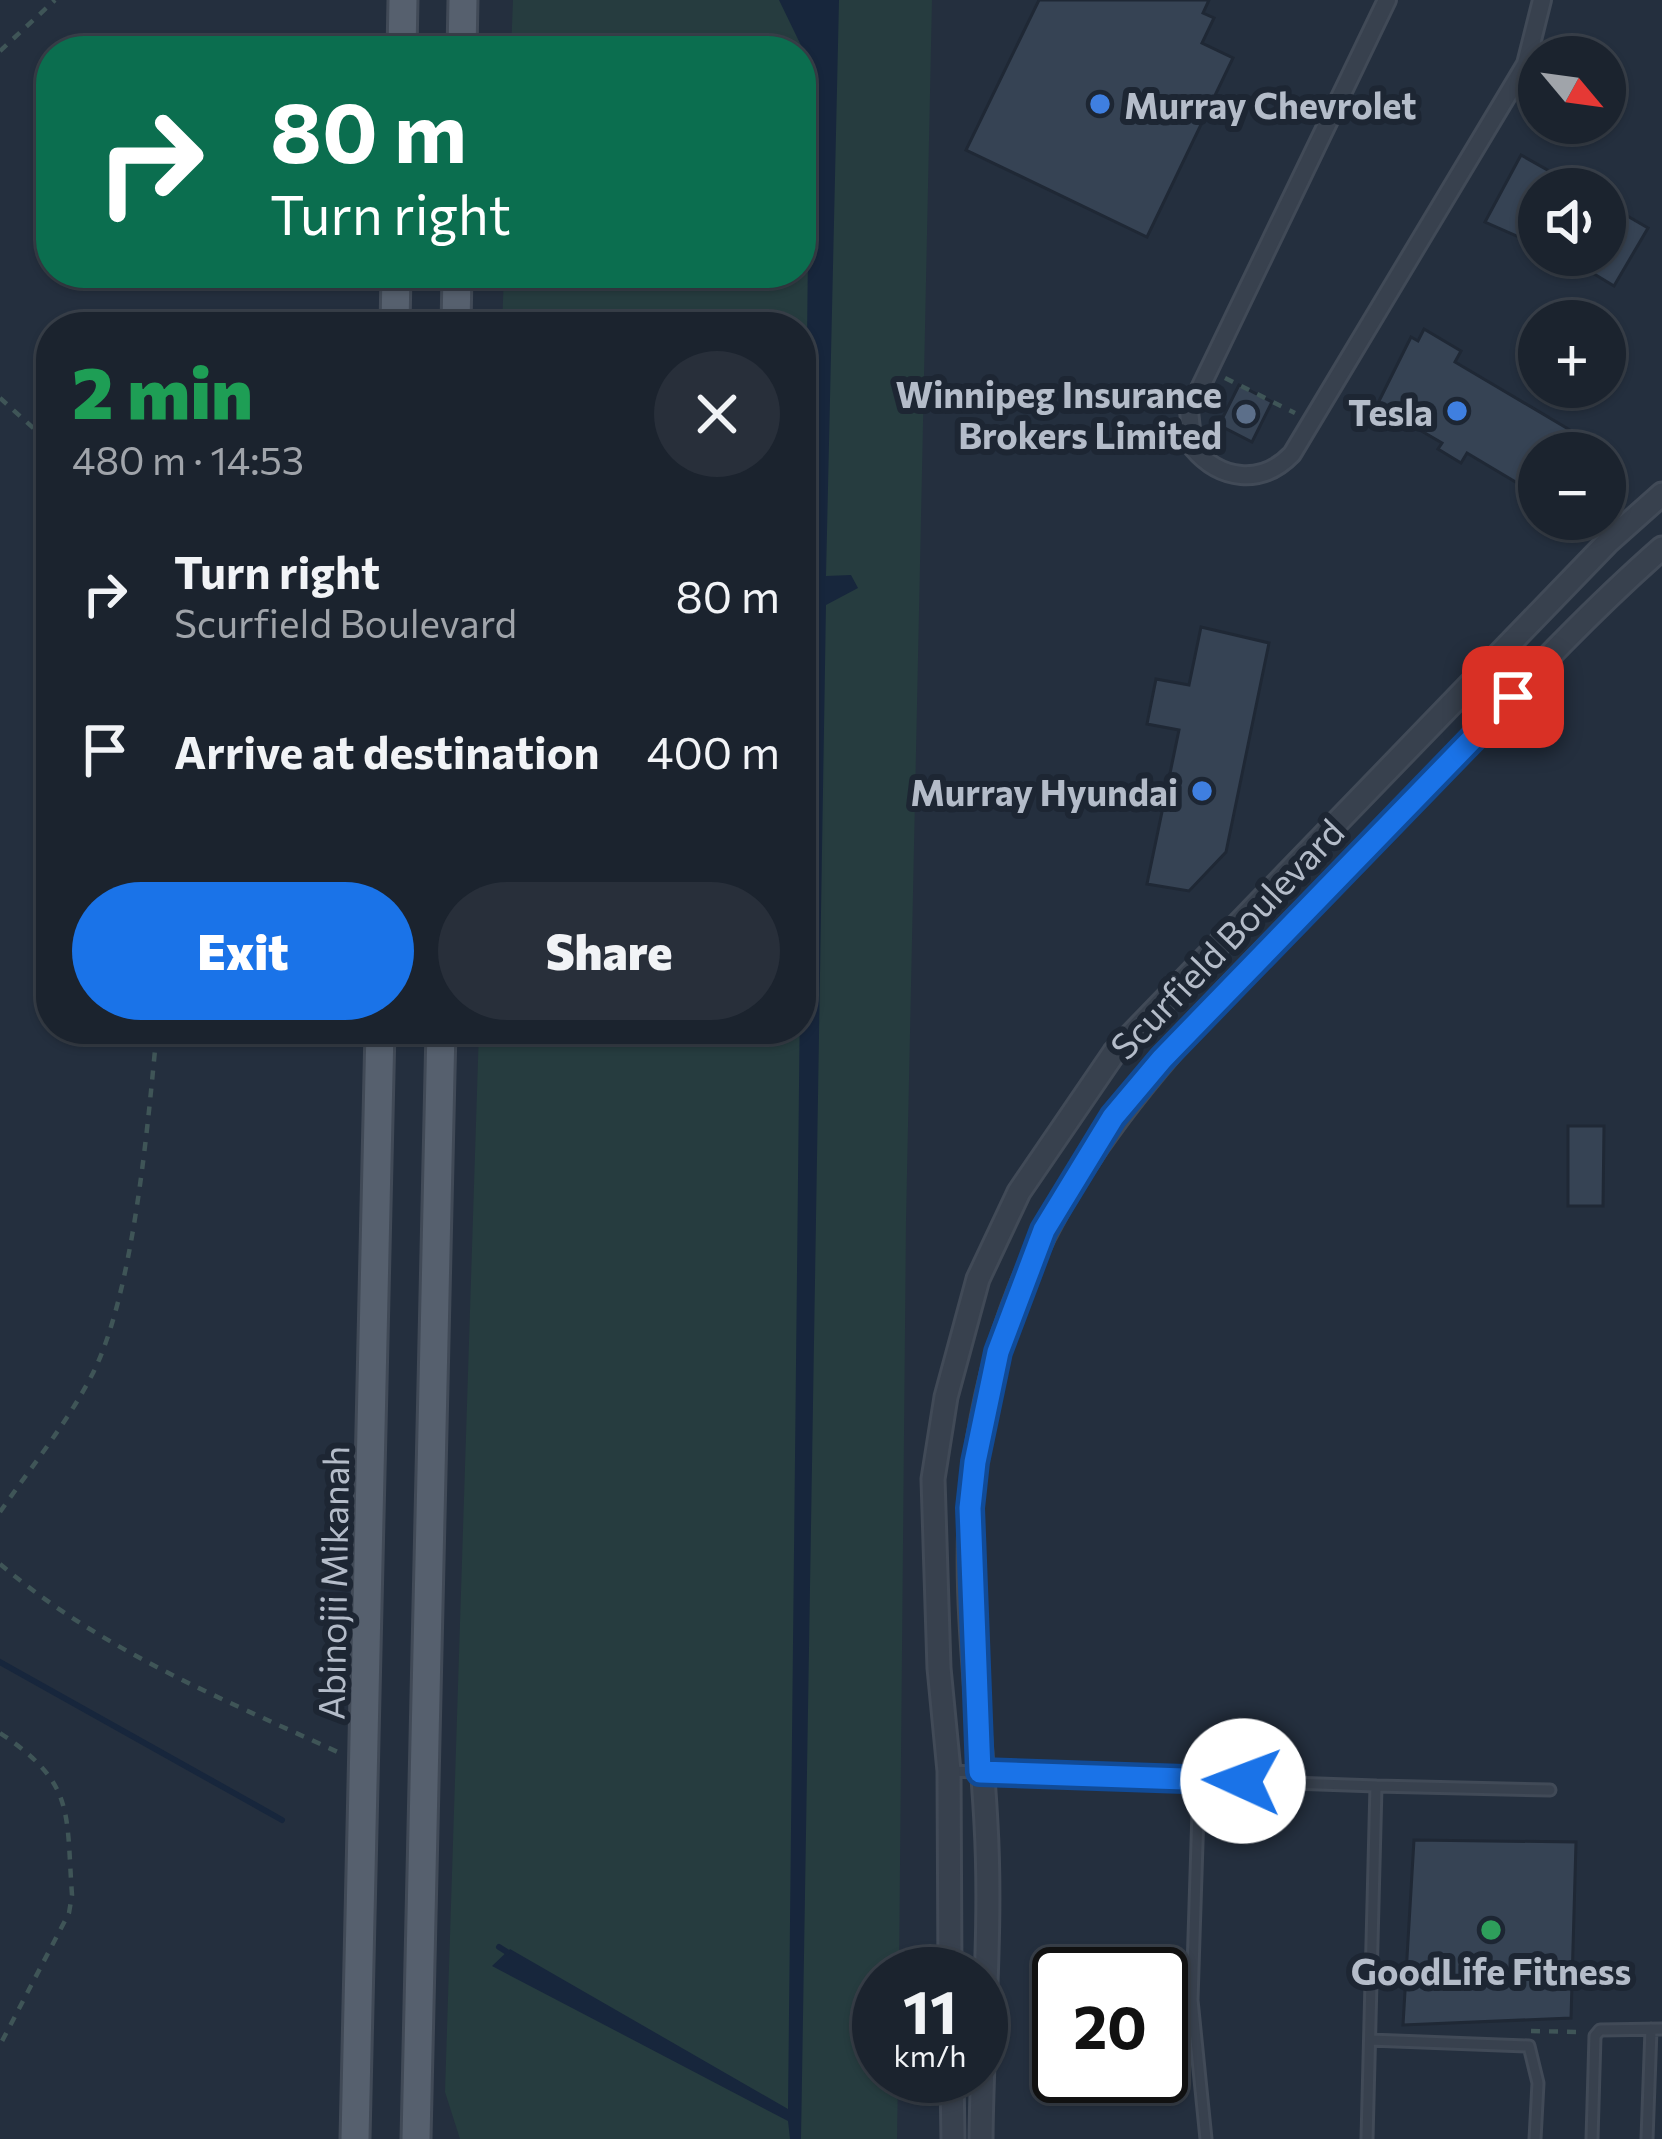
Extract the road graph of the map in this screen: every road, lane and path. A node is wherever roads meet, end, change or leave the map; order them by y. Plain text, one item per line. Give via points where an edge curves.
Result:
1 (55, 0) edge
2 (403, 0) edge
3 (464, 0) edge
4 (1387, 0) edge
5 (1542, 0) edge
6 (402, 36) edge
7 (463, 36) edge
8 (0, 51) edge
9 (1210, 370) junction
10 (0, 398) edge
11 (1311, 421) junction
12 (36, 430) edge
13 (1662, 494) edge
14 (1662, 548) edge
15 (155, 1044) edge
16 (380, 1044) edge
17 (441, 1044) edge
18 (0, 1512) edge
19 (0, 1564) edge
20 (0, 1733) edge
21 (364, 1763) junction
22 (949, 1771) junction
23 (980, 1772) junction
24 (1198, 1780) junction
25 (1376, 1786) junction
26 (1550, 1790) dead end
27 (950, 1947) edge
28 (1656, 2029) edge
29 (1370, 2040) junction
30 (0, 2045) edge
31 (417, 2085) junction
32 (952, 2103) edge
33 (355, 2139) edge
34 (416, 2139) edge
35 (439, 2139) edge
36 (953, 2139) edge
37 (980, 2139) edge
38 (1206, 2139) edge
39 (1367, 2139) edge
40 (1535, 2139) edge
41 (1592, 2139) edge
42 (1647, 2139) edge

1 - 8 path
2 - 6 main road
3 - 7 main road
4 - 9 street
5 - 11 street via 1526,64
9 - 11 path
9 - 11 street via 1187,425 1193,448 1212,466 1264,475 1292,454
10 - 12 path
13 - 22 street, Scurfield Boulevard via 1127,1039 1019,1192 964,1320 933,1479
14 - 23 street, Scurfield Boulevard via 1162,1059 1055,1208 1014,1299 975,1462 970,1531
15 - 18 path via 124,1270 106,1340 84,1389
16 - 21 main road, Abinojii Mikanah
17 - 31 main road
19 - 21 path via 117,1649
20 - 30 path via 58,1784 72,1895
21 - 33 main road, Abinojii Mikanah
22 - 23 lane
22 - 27 street, Scurfield Boulevard
23 - 24 lane
23 - 37 street, Scurfield Boulevard
24 - 25 lane
24 - 38 lane via 1192,2000
25 - 26 lane
25 - 29 lane
28 - 41 lane via 1594,2036
28 - 42 lane
29 - 39 lane
29 - 40 lane via 1529,2045 1538,2083
31 - 34 main road
31 - 35 main road
32 - 36 street

